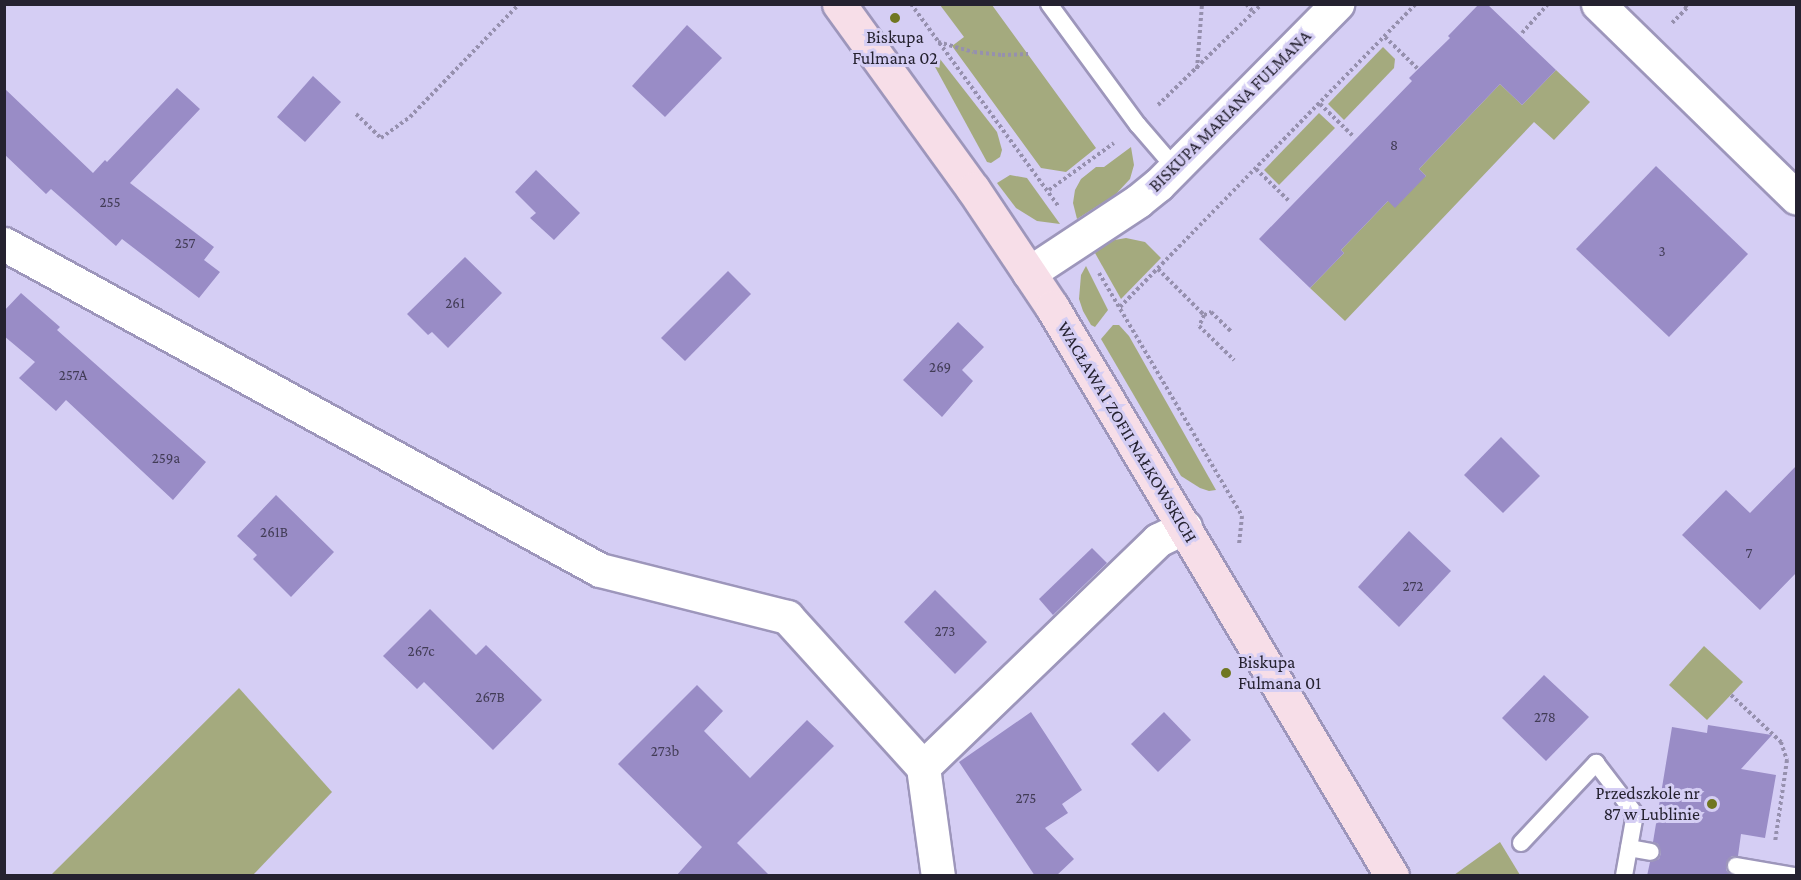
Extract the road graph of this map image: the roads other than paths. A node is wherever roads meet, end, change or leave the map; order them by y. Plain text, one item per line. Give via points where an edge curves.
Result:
1 (839, 4) edge
2 (1049, 4) edge
3 (1337, 4) edge
4 (1598, 4) edge
5 (1176, 169) junction
6 (1797, 197) edge
7 (4, 244) edge
8 (1029, 273) junction
9 (1185, 527) junction
10 (923, 767) junction
11 (1521, 843) dead end
12 (1629, 848) junction
13 (1651, 852) dead end
14 (1736, 866) dead end
15 (938, 876) edge
16 (1392, 876) edge
17 (1624, 876) edge
18 (1794, 876) edge

1 - 8 street, WACŁAWA I ZOFII NAŁKOWSKICH
2 - 5 lane via 1138,125
3 - 5 street, BISKUPA MARIANA FULMANA
4 - 6 street
5 - 8 street, BISKUPA MARIANA FULMANA via 1138,201
7 - 10 street via 600,570 787,617
8 - 9 street, WACŁAWA I ZOFII NAŁKOWSKICH
9 - 10 street via 1158,540
9 - 16 street, WACŁAWA I ZOFII NAŁKOWSKICH
10 - 15 street
11 - 12 lane via 1596,764 1635,814
12 - 13 lane
12 - 17 lane
14 - 18 lane

